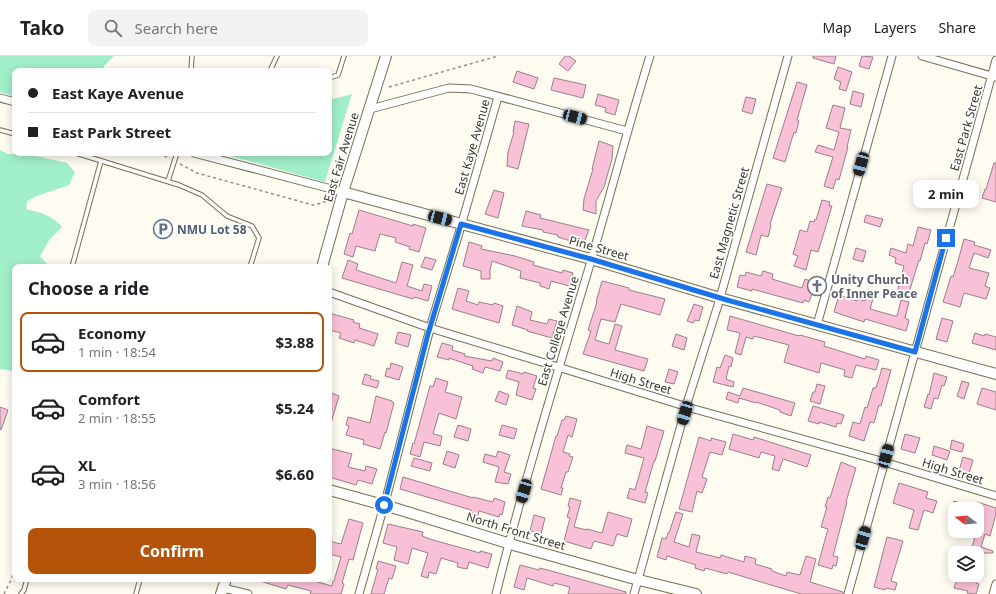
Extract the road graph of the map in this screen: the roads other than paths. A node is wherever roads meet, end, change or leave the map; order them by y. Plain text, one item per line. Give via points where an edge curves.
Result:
1 (192, 56) edge
2 (278, 56) edge
3 (344, 56) edge
4 (386, 56) edge
5 (650, 56) edge
6 (788, 56) edge
7 (892, 56) edge
8 (922, 56) edge
9 (996, 60) edge
10 (191, 68) edge
11 (272, 68) edge
12 (994, 76) edge
13 (332, 77) edge
14 (498, 96) junction
15 (0, 98) edge
16 (12, 101) edge
17 (370, 109) junction
18 (0, 130) edge
19 (627, 131) junction
20 (12, 133) edge
21 (85, 156) edge
22 (175, 156) edge
23 (205, 156) edge
24 (101, 161) junction
25 (168, 181) junction
26 (343, 192) junction
27 (461, 224) junction
28 (591, 259) junction
29 (73, 264) edge
30 (251, 264) edge
31 (323, 264) edge
32 (332, 293) edge
33 (720, 297) junction
34 (817, 325) junction
35 (430, 328) junction
36 (915, 352) junction
37 (558, 367) junction
38 (996, 374) edge
39 (687, 407) junction
40 (884, 462) junction
41 (332, 491) edge
42 (996, 496) edge
43 (384, 505) junction
44 (508, 544) junction
45 (638, 579) junction
46 (26, 582) edge
47 (139, 582) edge
48 (996, 584) edge
49 (224, 587) edge
50 (20, 594) edge
51 (136, 594) edge
52 (248, 594) edge
53 (359, 594) edge
54 (496, 594) edge
55 (634, 594) edge
56 (696, 594) edge
57 (848, 594) edge
58 (993, 594) edge

1 - 10 lane
2 - 11 lane
3 - 13 lane via 338,75
4 - 17 street, East Fair Avenue
5 - 19 street, East College Avenue
6 - 33 street, East Magnetic Street
7 - 34 street
8 - 12 street
9 - 12 street, East Park Street
12 - 36 street, East Park Street
14 - 17 street via 471,89 449,88
14 - 19 street
14 - 27 street, East Kaye Avenue
15 - 16 street
17 - 26 street, East Fair Avenue
18 - 20 lane
19 - 28 street, East College Avenue
21 - 24 lane
22 - 25 lane
23 - 26 street, Pine Street
24 - 25 lane
24 - 29 lane
25 - 30 lane via 202,195 226,216 252,226 259,238
26 - 27 street, Pine Street
26 - 31 street, East Fair Avenue
27 - 28 street, Pine Street
27 - 35 street, East Kaye Avenue
28 - 33 street, Pine Street
28 - 37 street, East College Avenue
32 - 35 street, High Street
33 - 34 street, Pine Street
33 - 39 street, East Magnetic Street
34 - 36 street, Pine Street
35 - 37 street, High Street
35 - 43 street, East Kaye Avenue
36 - 38 street, Pine Street
36 - 40 street, East Park Street
37 - 39 street, High Street
37 - 44 street, East College Avenue
39 - 40 street, High Street
39 - 45 street, East Magnetic Street
40 - 42 street, High Street
40 - 57 street, East Park Street
41 - 43 street, North Front Street
43 - 44 street, North Front Street
43 - 53 street, East Kaye Avenue
44 - 45 street, North Front Street
44 - 54 street, East College Avenue
45 - 55 street, East Magnetic Street
45 - 56 street, North Front Street
46 - 50 lane
47 - 51 lane
48 - 58 street
49 - 52 street

